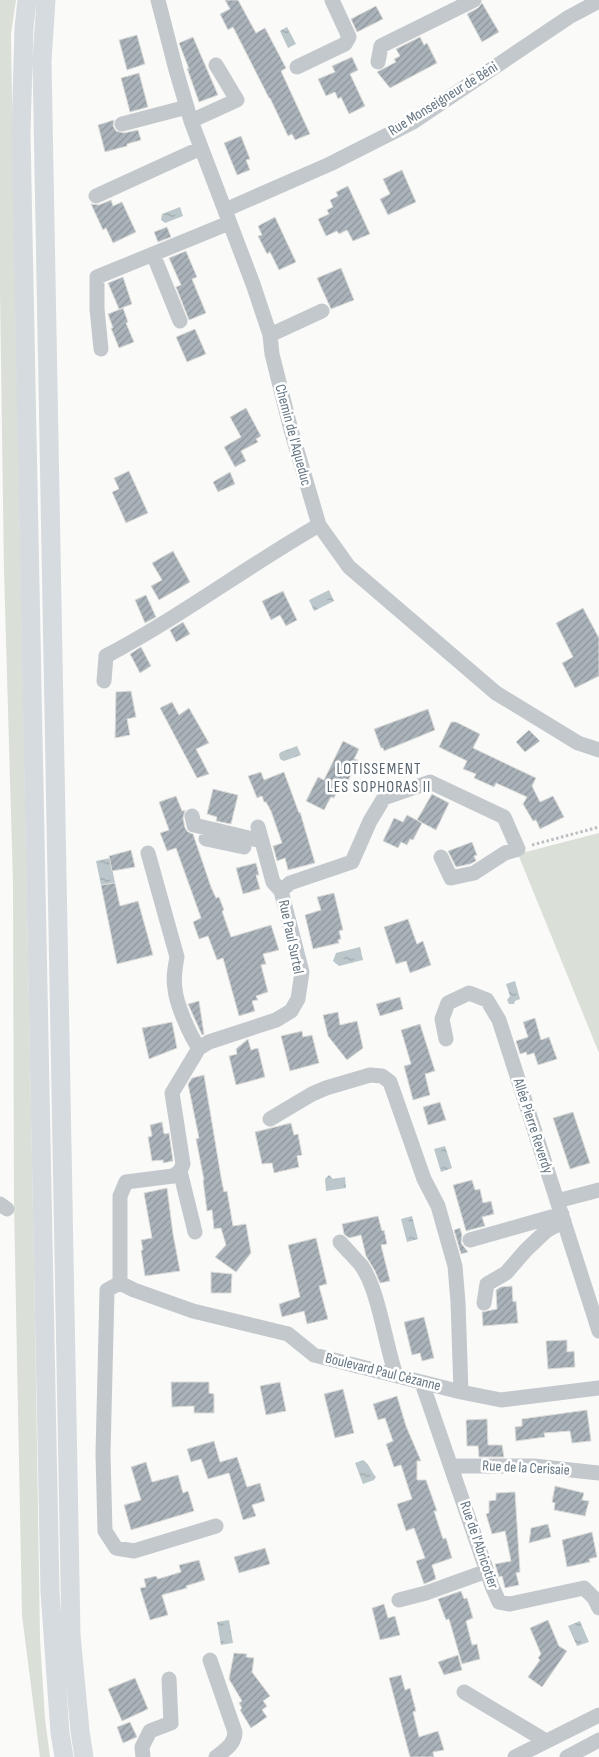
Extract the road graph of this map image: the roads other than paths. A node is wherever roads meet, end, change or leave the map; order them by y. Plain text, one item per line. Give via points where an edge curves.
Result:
1 (27, 0) edge
2 (46, 0) edge
3 (158, 0) edge
4 (332, 0) edge
5 (474, 0) edge
6 (599, 1) edge
7 (378, 62) dead end
8 (216, 65) dead end
9 (297, 67) dead end
10 (187, 107) junction
11 (191, 122) junction
12 (122, 124) dead end
13 (201, 148) junction
14 (96, 196) dead end
15 (227, 216) junction
16 (153, 254) junction
17 (322, 311) dead end
18 (180, 321) dead end
19 (270, 335) junction
20 (101, 349) dead end
21 (319, 525) junction
22 (104, 681) dead end
23 (599, 750) edge
24 (192, 816) dead end
25 (206, 840) dead end
26 (262, 840) junction
27 (148, 853) dead end
28 (441, 857) dead end
29 (281, 890) junction
30 (446, 1039) dead end
31 (199, 1048) junction
32 (270, 1119) dead end
33 (180, 1171) junction
34 (599, 1190) edge
35 (561, 1212) junction
36 (195, 1232) dead end
37 (470, 1240) dead end
38 (340, 1242) dead end
39 (120, 1283) junction
40 (484, 1303) dead end
41 (599, 1330) edge
42 (396, 1375) junction
43 (422, 1383) junction
44 (599, 1388) edge
45 (461, 1392) junction
46 (452, 1466) junction
47 (599, 1473) edge
48 (216, 1526) dead end
49 (487, 1571) junction
50 (399, 1600) dead end
51 (599, 1608) edge
52 (210, 1660) dead end
53 (169, 1679) dead end
54 (464, 1692) dead end
55 (599, 1715) edge
56 (599, 1740) edge
57 (546, 1741) junction
58 (64, 1757) edge
59 (84, 1757) edge
60 (143, 1757) edge
61 (216, 1757) edge
62 (515, 1757) edge
63 (567, 1757) edge

1 - 58 main road via 21,143 50,1592
2 - 59 main road via 42,61 71,1625
3 - 10 street, Chemin de l'Aqueduc
4 - 9 street via 349,36 345,44
5 - 7 street via 381,46
6 - 15 street, Rue Monseigneur de Béni via 569,17 413,122
8 - 11 street via 237,100
10 - 11 street, Chemin de l'Aqueduc
10 - 12 street
11 - 13 street, Chemin de l'Aqueduc
13 - 14 street
13 - 15 street, Chemin de l'Aqueduc
15 - 16 street, Rue Monseigneur de Béni
15 - 19 street, Chemin de l'Aqueduc
16 - 18 street
16 - 20 street, Rue Monseigneur de Béni via 97,277
17 - 19 street
19 - 21 street, Chemin de l'Aqueduc via 291,430
21 - 22 street via 168,621 106,656
21 - 23 street, Chemin de l'Aqueduc via 349,567 496,693 578,743
24 - 26 street via 194,825
25 - 26 street
26 - 29 street via 273,882
27 - 31 street via 177,958 175,991 192,1039
28 - 29 street, Rue Paul Surtel via 451,878 474,873 505,853 518,849 504,817 430,782 384,798 352,862 290,883
29 - 31 street, Rue Paul Surtel via 302,972 298,999 292,1011
30 - 35 street, Allée Pierre Reverdy via 442,1020 448,1003 469,993 487,1000 499,1020
31 - 33 street via 172,1093 183,1164
32 - 45 street via 326,1088 370,1075 382,1076 390,1082 424,1179 438,1206 455,1266
33 - 36 street
33 - 39 street via 173,1176 126,1182 120,1196
34 - 35 street
35 - 37 street
35 - 40 street via 506,1273 486,1284
35 - 41 street, Allée Pierre Reverdy
38 - 42 street via 362,1266 375,1295
39 - 42 street, Boulevard Paul Cézanne via 193,1311 288,1334 314,1355
39 - 48 street via 107,1290 103,1454 105,1531 116,1548 134,1551
42 - 43 street, Boulevard Paul Cézanne
43 - 45 street, Boulevard Paul Cézanne
43 - 46 street, Rue de l'Abricotier
44 - 45 street, Boulevard Paul Cézanne via 501,1400
46 - 47 street, Rue de la Cerisaie via 534,1466
46 - 49 street, Rue de l'Abricotier
49 - 50 street
49 - 51 street, Rue de l'Abricotier via 499,1602 510,1604 584,1588
52 - 61 street via 235,1732 228,1748
53 - 60 street via 171,1722 150,1731 142,1747
54 - 57 street
55 - 57 street
56 - 63 street
57 - 62 street

